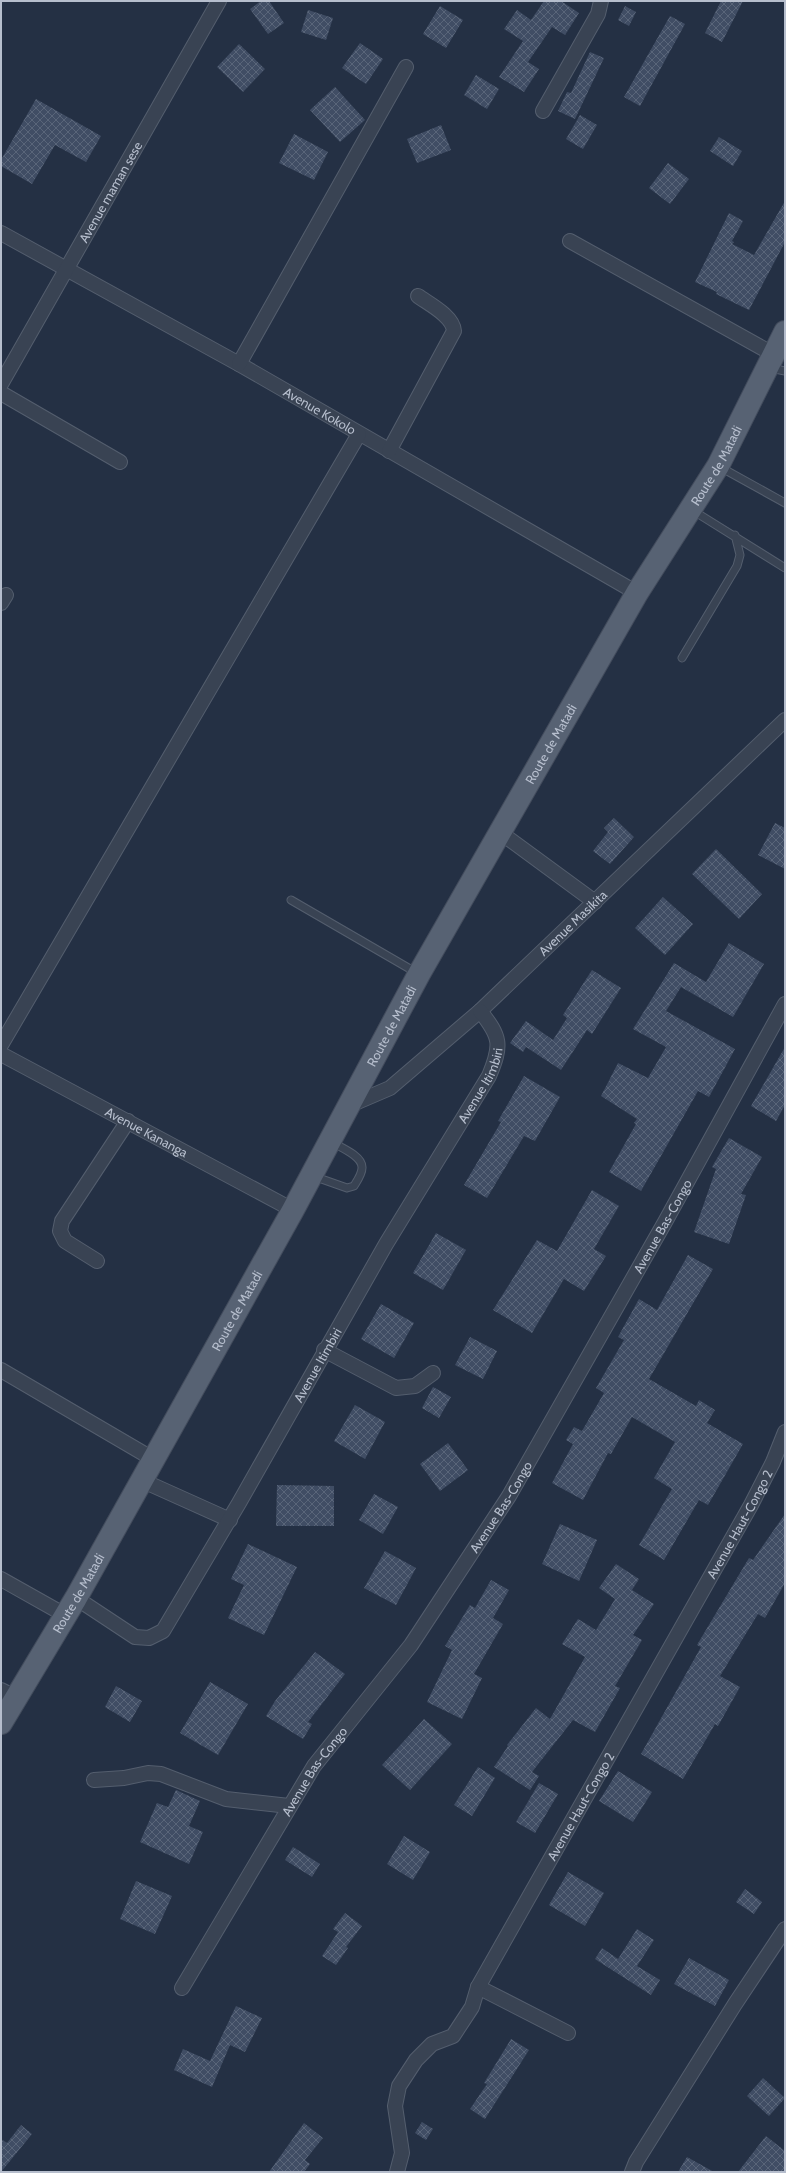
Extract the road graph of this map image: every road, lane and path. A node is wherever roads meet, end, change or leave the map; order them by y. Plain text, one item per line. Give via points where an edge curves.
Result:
1 (219, 1) edge
2 (601, 1) edge
3 (406, 67) dead end
4 (543, 111) dead end
5 (1, 233) edge
6 (570, 241) dead end
7 (65, 269) junction
8 (418, 296) dead end
9 (785, 332) edge
10 (239, 364) junction
11 (775, 364) edge
12 (1, 384) edge
13 (1, 393) edge
14 (359, 434) junction
15 (389, 451) junction
16 (120, 462) dead end
17 (718, 466) junction
18 (785, 503) edge
19 (690, 509) junction
20 (734, 535) junction
21 (785, 568) edge
22 (637, 593) junction
23 (682, 658) dead end
24 (785, 720) edge
25 (501, 833) junction
26 (291, 900) dead end
27 (595, 902) junction
28 (419, 974) junction
29 (785, 1004) edge
30 (480, 1011) junction
31 (1, 1045) edge
32 (1, 1054) edge
33 (347, 1106) junction
34 (128, 1121) junction
35 (329, 1141) junction
36 (311, 1176) junction
37 (293, 1210) junction
38 (97, 1261) dead end
39 (324, 1350) junction
40 (1, 1370) edge
41 (433, 1373) dead end
42 (785, 1432) edge
43 (153, 1459) junction
44 (141, 1480) junction
45 (230, 1520) junction
46 (1, 1579) edge
47 (70, 1606) junction
48 (8, 1694) edge
49 (1, 1722) edge
50 (94, 1780) dead end
51 (289, 1806) junction
52 (784, 1933) edge
53 (478, 1987) junction
54 (182, 1988) dead end
55 (568, 2033) dead end
56 (397, 2172) edge
57 (632, 2172) edge

1 - 7 street, Avenue maman sese
2 - 4 street via 598,14
3 - 10 street
5 - 7 street, Avenue Kokolo
6 - 11 street
7 - 10 street, Avenue Kokolo
7 - 12 street, Avenue maman sese
8 - 15 street via 447,318 454,326 454,331
9 - 11 main road, Route de Matadi
10 - 14 street, Avenue Kokolo
11 - 17 main road, Route de Matadi
13 - 16 street
14 - 15 street, Avenue Kokolo
14 - 31 street
15 - 22 street, Avenue Kokolo
17 - 18 lane
17 - 19 main road, Route de Matadi
19 - 20 lane
19 - 22 main road, Route de Matadi
20 - 21 lane
20 - 23 lane via 740,555 737,566
22 - 25 main road, Route de Matadi
24 - 27 street, Avenue Masikita
25 - 27 street
25 - 28 main road, Route de Matadi
26 - 28 lane
27 - 30 street, Avenue Masikita
28 - 33 main road, Route de Matadi
29 - 51 street, Avenue Bas-Congo via 509,1496 411,1644 314,1766
30 - 33 street, Avenue Masikita via 390,1088
30 - 39 street, Avenue Itimbiri via 495,1030 498,1044 496,1060 489,1076
32 - 34 street, Avenue Kananga
33 - 35 main road, Route de Matadi
34 - 37 street, Avenue Kananga
34 - 38 street via 62,1221 60,1231 66,1241
35 - 36 main road, Route de Matadi
35 - 36 lane via 362,1163 354,1186 347,1188
36 - 37 main road, Route de Matadi
37 - 43 main road, Route de Matadi
39 - 41 street via 396,1388 415,1386
39 - 45 street, Avenue Itimbiri
40 - 43 street
42 - 53 street, Avenue Haut-Congo 2 via 751,1505
43 - 44 main road, Route de Matadi
44 - 45 street
44 - 47 main road, Route de Matadi
45 - 47 street, Avenue Itimbiri via 163,1632 149,1638 135,1637
46 - 47 street, Avenue Itimbiri
47 - 48 main road, Route de Matadi
48 - 49 main road, Route de Matadi
50 - 51 street via 148,1773 161,1774 226,1799
51 - 54 street, Avenue Bas-Congo
52 - 57 street via 735,2004
53 - 55 street
53 - 56 street, Avenue Haut-Congo 2 via 472,2006 453,2036 432,2044 416,2060 399,2086 395,2106 402,2153

